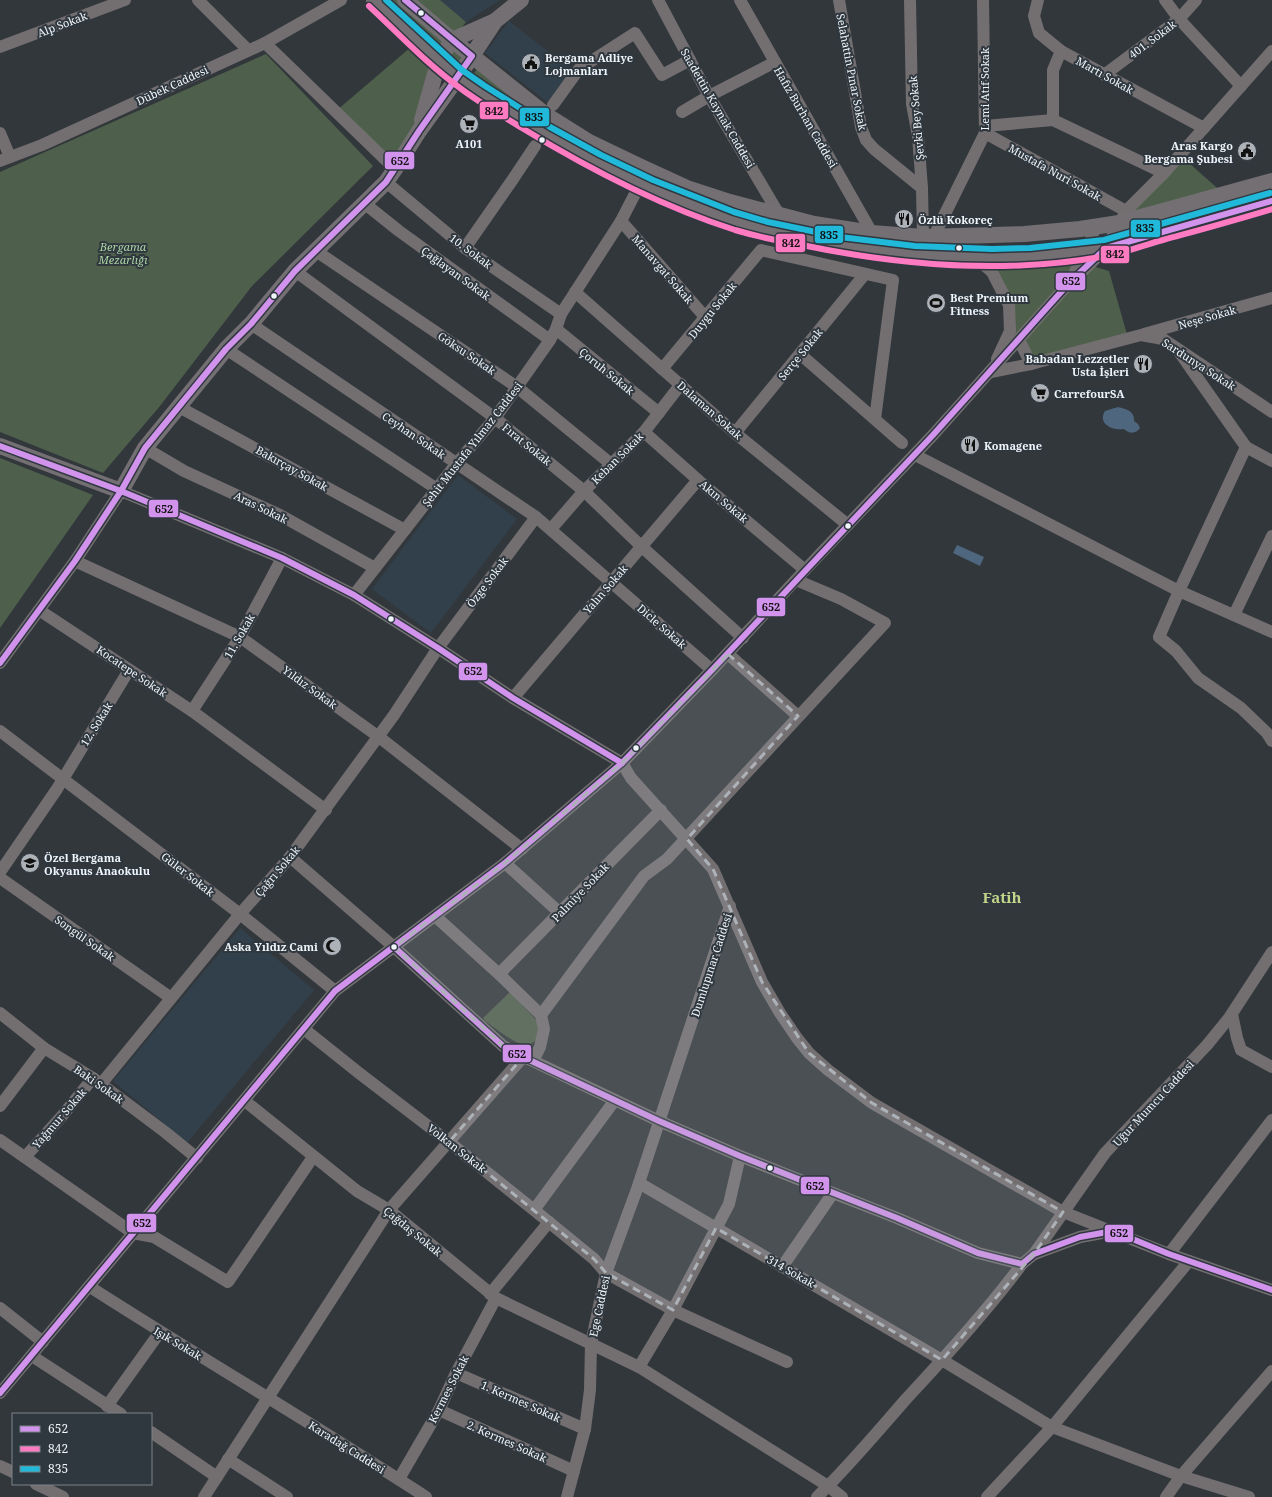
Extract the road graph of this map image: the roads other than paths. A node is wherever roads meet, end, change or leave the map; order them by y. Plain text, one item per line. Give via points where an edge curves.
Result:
1 (125, 0) edge
2 (198, 0) edge
3 (341, 0) edge
4 (374, 0) edge
5 (405, 0) edge
6 (521, 0) edge
7 (658, 0) edge
8 (740, 0) edge
9 (839, 0) edge
10 (910, 0) edge
11 (983, 0) edge
12 (1038, 0) edge
13 (1165, 0) edge
14 (1196, 0) edge
15 (1179, 19) junction
16 (495, 21) junction
17 (452, 40) junction
18 (264, 43) junction
19 (0, 47) edge
20 (248, 50) junction
21 (1061, 51) junction
22 (1272, 51) edge
23 (472, 56) junction
24 (439, 60) junction
25 (690, 60) junction
26 (774, 62) junction
27 (1104, 75) junction
28 (458, 77) junction
29 (1241, 86) junction
30 (709, 96) junction
31 (553, 105) dead end
32 (682, 112) dead end
33 (1053, 120) junction
34 (1204, 128) junction
35 (985, 129) junction
36 (419, 130) junction
37 (0, 133) edge
38 (535, 146) dead end
39 (5, 159) edge
40 (1164, 173) junction
41 (391, 175) junction
42 (1272, 181) edge
43 (640, 184) junction
44 (922, 188) junction
45 (1272, 201) edge
46 (364, 203) junction
47 (780, 216) junction
48 (1122, 217) junction
49 (621, 221) junction
50 (1096, 226) junction
51 (872, 233) junction
52 (928, 238) junction
53 (465, 248) junction
54 (1106, 248) junction
55 (316, 251) junction
56 (1086, 251) junction
57 (974, 256) junction
58 (295, 271) junction
59 (865, 274) junction
60 (1070, 282) junction
61 (575, 292) junction
62 (1272, 298) edge
63 (561, 314) junction
64 (706, 318) junction
65 (251, 324) junction
66 (556, 329) junction
67 (1141, 335) junction
68 (550, 340) junction
69 (1019, 340) junction
70 (1176, 347) junction
71 (226, 349) junction
72 (800, 354) junction
73 (1032, 364) junction
74 (662, 369) junction
75 (990, 372) junction
76 (681, 384) junction
77 (517, 387) junction
78 (178, 407) junction
79 (1272, 412) edge
80 (659, 413) junction
81 (495, 418) junction
82 (875, 419) junction
83 (644, 432) junction
84 (735, 433) junction
85 (902, 443) dead end
86 (0, 446) edge
87 (1246, 447) junction
88 (145, 448) junction
89 (915, 455) junction
90 (1272, 461) edge
91 (457, 463) junction
92 (611, 464) junction
93 (698, 480) junction
94 (437, 489) junction
95 (121, 491) junction
96 (584, 491) junction
97 (536, 517) junction
98 (848, 526) junction
99 (551, 529) junction
100 (405, 530) junction
101 (1272, 536) edge
102 (642, 547) junction
103 (282, 558) junction
104 (75, 561) junction
105 (375, 568) junction
106 (805, 570) junction
107 (796, 580) junction
108 (611, 582) junction
109 (1179, 591) junction
110 (354, 595) junction
111 (39, 610) junction
112 (1234, 615) junction
113 (1272, 632) edge
114 (240, 637) junction
115 (743, 638) junction
116 (438, 648) junction
117 (728, 654) junction
118 (0, 663) edge
119 (129, 670) junction
120 (712, 670) junction
121 (513, 698) junction
122 (192, 712) junction
123 (798, 716) junction
124 (0, 731) edge
125 (379, 737) junction
126 (1272, 741) edge
127 (622, 763) junction
128 (63, 778) junction
129 (326, 810) junction
130 (661, 810) junction
131 (687, 839) junction
132 (522, 849) junction
133 (290, 857) junction
134 (505, 863) junction
135 (0, 872) edge
136 (0, 878) edge
137 (730, 906) junction
138 (560, 913) junction
139 (240, 914) junction
140 (436, 916) junction
141 (394, 947) junction
142 (1272, 952) edge
143 (499, 974) junction
144 (335, 991) junction
145 (171, 998) junction
146 (0, 1013) edge
147 (1232, 1014) junction
148 (541, 1015) junction
149 (304, 1029) junction
150 (44, 1048) junction
151 (528, 1059) junction
152 (1272, 1067) edge
153 (97, 1081) junction
154 (245, 1100) junction
155 (615, 1100) junction
156 (0, 1106) edge
157 (1272, 1120) edge
158 (659, 1121) junction
159 (0, 1140) edge
160 (449, 1142) junction
161 (740, 1156) junction
162 (25, 1157) junction
163 (313, 1157) junction
164 (197, 1158) junction
165 (639, 1183) junction
166 (833, 1193) junction
167 (389, 1210) junction
168 (534, 1210) junction
169 (1062, 1212) junction
170 (549, 1222) junction
171 (716, 1228) junction
172 (1113, 1231) junction
173 (133, 1233) junction
174 (1034, 1254) junction
175 (1169, 1254) junction
176 (1189, 1261) junction
177 (1022, 1264) junction
178 (782, 1267) junction
179 (606, 1273) junction
180 (90, 1287) junction
181 (1272, 1290) edge
182 (493, 1296) junction
183 (0, 1308) edge
184 (673, 1310) junction
185 (160, 1332) junction
186 (44, 1342) junction
187 (591, 1344) junction
188 (32, 1356) junction
189 (942, 1360) junction
190 (787, 1362) dead end
191 (639, 1367) junction
192 (1272, 1371) edge
193 (456, 1373) junction
194 (0, 1393) edge
195 (268, 1396) junction
196 (107, 1406) junction
197 (439, 1410) junction
198 (118, 1413) edge
199 (1052, 1427) junction
200 (585, 1429) junction
201 (152, 1433) edge
202 (228, 1459) junction
203 (0, 1466) edge
204 (574, 1471) junction
205 (12, 1472) edge
206 (1181, 1476) junction
207 (217, 1477) junction
208 (399, 1479) junction
209 (38, 1485) edge
210 (828, 1486) junction
211 (63, 1497) edge
212 (204, 1497) edge
213 (287, 1497) edge
214 (426, 1497) edge
215 (567, 1497) edge
216 (817, 1497) edge
217 (842, 1497) edge
218 (987, 1497) edge
219 (1166, 1497) edge
220 (1249, 1497) edge

1 - 19 street, Alp Sokak
2 - 20 street
3 - 18 street, Dübek Caddesi
4 - 24 main road
5 - 17 main road
6 - 16 main road
7 - 25 street, Saadettin Kaynak Caddesi
8 - 26 street, Hafız Burhan Caddesi
9 - 44 street, Selahattin Pınar Sokak via 866,140
10 - 44 street, Şevki Bey Sokak via 912,104 918,136
11 - 35 street, Lemi Atıf Sokak
12 - 21 street, Martı Sokak via 1034,16 1039,33
13 - 15 street
14 - 15 street, 401. Sokak
15 - 27 street, 401. Sokak
15 - 29 street
16 - 17 main road
16 - 23 main road
17 - 23 main road
17 - 24 main road
18 - 20 street, Dübek Caddesi
18 - 41 street, 10. Sokak
20 - 39 street, Dübek Caddesi
21 - 27 street, Martı Sokak
21 - 33 street via 1053,70
22 - 29 street
23 - 28 main road
23 - 47 main road via 546,115 589,142 687,188
24 - 28 main road
24 - 36 main road
25 - 30 street, Saadettin Kaynak Caddesi
25 - 31 street via 662,75 635,32 579,69
26 - 30 street
26 - 51 street, Hafız Burhan Caddesi
27 - 34 street, Martı Sokak
28 - 36 main road
28 - 43 main road via 552,138
29 - 34 street
30 - 32 street
30 - 47 street, Saadettin Kaynak Caddesi
33 - 35 street
33 - 40 street
34 - 40 street
35 - 48 street, Mustafa Nuri Sokak
35 - 52 street, Lemi Atıf Sokak
36 - 41 main road
37 - 39 street
38 - 53 street
40 - 48 street
41 - 46 main road
41 - 53 street, 10. Sokak
42 - 48 main road
43 - 49 street, Şehit Mustafa Yılmaz Caddesi
43 - 57 main road via 732,220 825,243 922,256
44 - 52 street
45 - 54 main road
46 - 55 main road
46 - 68 street, Çağlayan Sokak via 399,232
47 - 51 main road
48 - 50 main road
48 - 54 street
49 - 61 street, Şehit Mustafa Yılmaz Caddesi
49 - 64 street, Manavgat Sokak
50 - 52 main road via 1024,234
50 - 56 street
51 - 52 main road
53 - 63 street, 10. Sokak
54 - 56 main road
54 - 60 street
55 - 58 main road
55 - 77 street, Göksu Sokak
56 - 57 main road via 1004,257
56 - 60 street
57 - 75 street via 992,272 1009,305 1010,331
58 - 65 main road
58 - 81 street, Fırat Sokak
59 - 64 street, Duygu Sokak via 761,250
59 - 72 street, Serçe Sokak
59 - 82 street via 893,280
60 - 69 street
61 - 63 street, Şehit Mustafa Yılmaz Caddesi
61 - 74 street, Dalaman Sokak
62 - 67 street, Neşe Sokak
63 - 66 street, Şehit Mustafa Yılmaz Caddesi
64 - 74 street, Duygu Sokak
65 - 71 main road
65 - 91 street, Ceyhan Sokak
66 - 68 street, Şehit Mustafa Yılmaz Caddesi
66 - 80 street, Çoruh Sokak
67 - 70 street, Sardunya Sokak via 1163,339
67 - 73 street, Sardunya Sokak
68 - 77 street, Şehit Mustafa Yılmaz Caddesi
69 - 73 street
69 - 75 street
70 - 79 street, Sardunya Sokak
70 - 87 street
71 - 78 main road
71 - 94 street
72 - 82 street
72 - 84 street, Serçe Sokak
73 - 75 street, Sardunya Sokak
74 - 76 street, Dalaman Sokak
75 - 89 street
76 - 80 street, Keban Sokak
76 - 84 street, Dalaman Sokak
77 - 81 street, Şehit Mustafa Yılmaz Caddesi
77 - 92 street, Göksu Sokak
78 - 88 main road
78 - 100 street, Bakırçay Sokak
80 - 83 street, Keban Sokak
81 - 91 street, Şehit Mustafa Yılmaz Caddesi
81 - 96 street, Fırat Sokak
82 - 85 street
83 - 92 street, Keban Sokak
83 - 93 street, Akın Sokak
84 - 98 street, Dalaman Sokak
86 - 95 main road, Dumlupınar Caddesi
87 - 90 street
87 - 109 street
88 - 95 main road
88 - 105 street, Aras Sokak via 184,471 280,515
89 - 98 street
89 - 109 street
91 - 94 street, Şehit Mustafa Yılmaz Caddesi
91 - 97 street, Ceyhan Sokak
92 - 96 street, Keban Sokak
93 - 102 street, Yalın Sokak
93 - 106 street, Akın Sokak
94 - 100 street, Şehit Mustafa Yılmaz Caddesi
95 - 103 street, Dumlupınar Caddesi
95 - 104 street
96 - 99 street, Keban Sokak
96 - 102 street, Fırat Sokak
97 - 99 street, Ceyhan Sokak
97 - 116 street, Özge Sokak
98 - 106 street
99 - 108 street, Ceyhan Sokak
100 - 105 street, Şehit Mustafa Yılmaz Caddesi
101 - 112 street
102 - 108 street, Yalın Sokak
102 - 115 street, Fırat Sokak
103 - 110 street, Dumlupınar Caddesi
103 - 114 street, 11. Sokak
104 - 111 street
104 - 114 street, Yıldız Sokak
105 - 110 street, Şehit Mustafa Yılmaz Caddesi
106 - 107 street
107 - 115 street
107 - 123 street via 841,599 885,623
108 - 120 street, Dicle Sokak
108 - 121 street, Yalın Sokak
109 - 112 street
109 - 126 street via 1159,637 1176,651 1198,678 1241,708
110 - 116 street, Dumlupınar Caddesi
111 - 118 street
111 - 119 street, Kocatepe Sokak
112 - 113 street
114 - 122 street, 11. Sokak
114 - 125 street, Yıldız Sokak
115 - 117 street
116 - 121 street, Dumlupınar Caddesi
116 - 125 street, Çağrı Sokak
117 - 120 street
117 - 123 street
119 - 122 street, Kocatepe Sokak
119 - 128 street, 12. Sokak
120 - 127 street
121 - 127 street, Dumlupınar Caddesi
122 - 129 street, Kocatepe Sokak
123 - 131 street
124 - 128 street, Güler Sokak
125 - 129 street, Çağrı Sokak
125 - 132 street, Yıldız Sokak
127 - 130 street, Dumlupınar Caddesi via 631,778
127 - 132 street
128 - 135 street, 12. Sokak
128 - 139 street, Güler Sokak
129 - 133 street, Çağrı Sokak
130 - 131 street, Dumlupınar Caddesi
130 - 138 street, Palmiye Sokak
131 - 137 street, Dumlupınar Caddesi via 713,869
131 - 148 street via 667,859 644,876
132 - 134 street
133 - 139 street, Çağrı Sokak
133 - 141 street
134 - 138 street
134 - 140 street
136 - 145 street, Songül Sokak
137 - 158 street, Dumlupınar Caddesi
137 - 169 street via 762,982 780,1013 809,1053 872,1103
138 - 143 street, Palmiye Sokak
139 - 144 street, Güler Sokak
139 - 145 street, Çağrı Sokak
140 - 141 street
140 - 143 street
141 - 144 street
141 - 151 street via 503,1046
142 - 147 street, Uğur Mumcu Caddesi
143 - 148 street
144 - 149 street
145 - 153 street, Çağrı Sokak
146 - 150 street, Baki Sokak
147 - 152 street via 1241,1050
147 - 169 street, Uğur Mumcu Caddesi via 1208,1045 1105,1153
148 - 151 street via 544,1028 540,1047
149 - 154 street
149 - 160 street, Volkan Sokak
150 - 153 street, Baki Sokak
150 - 156 street
151 - 155 street
151 - 160 street
153 - 162 street, Yağmur Sokak
153 - 164 street, Baki Sokak
154 - 163 street, Çağdaş Sokak
154 - 164 street
155 - 158 street
155 - 168 street
157 - 175 street
158 - 161 street
158 - 165 street, Ege Caddesi
159 - 162 street
160 - 167 street
160 - 168 street, Volkan Sokak
161 - 166 street
161 - 171 street via 729,1204
162 - 173 street
163 - 167 street, Çağdaş Sokak via 357,1191
163 - 173 street via 228,1282 154,1237
164 - 173 street
165 - 171 street, 314 Sokak
165 - 179 street, Ege Caddesi
166 - 177 street via 978,1252
166 - 178 street
167 - 182 street, Çağdaş Sokak
167 - 195 street
168 - 170 street, Volkan Sokak
169 - 172 street
169 - 174 street, Uğur Mumcu Caddesi
170 - 179 street, Volkan Sokak via 594,1259
170 - 182 street, Kermes Sokak
171 - 178 street, 314 Sokak
171 - 184 street
172 - 174 street via 1080,1237
172 - 175 street
173 - 180 street
174 - 177 street
175 - 176 street
176 - 181 street
176 - 199 street
177 - 189 street
178 - 189 street, 314 Sokak
179 - 184 street, Volkan Sokak
179 - 187 street, Ege Caddesi
180 - 185 street, Işık Sokak
180 - 186 street
182 - 187 street, Çağdaş Sokak
182 - 193 street, Kermes Sokak
183 - 186 street
184 - 190 street, Volkan Sokak
184 - 191 street
185 - 195 street, Işık Sokak
185 - 196 street
186 - 188 street
187 - 191 street, Çağdaş Sokak
187 - 200 street, Ege Caddesi via 590,1390
188 - 194 street
188 - 196 street
189 - 199 street, 314 Sokak
189 - 210 street
191 - 210 street, Çağdaş Sokak
192 - 206 street
193 - 197 street, Kermes Sokak
193 - 200 street, 1. Kermes Sokak
195 - 202 street
195 - 208 street, Karadağ Caddesi
196 - 198 street
197 - 204 street, 2. Kermes Sokak
197 - 208 street, Kermes Sokak
199 - 206 street, 314 Sokak
199 - 218 street
200 - 204 street, Ege Caddesi
201 - 207 street
202 - 207 street
202 - 213 street
203 - 205 street
204 - 215 street, Ege Caddesi
206 - 219 street
206 - 220 street, 314 Sokak
207 - 212 street
208 - 214 street, Karadağ Caddesi
209 - 211 street
210 - 216 street
210 - 217 street, Çağdaş Sokak

